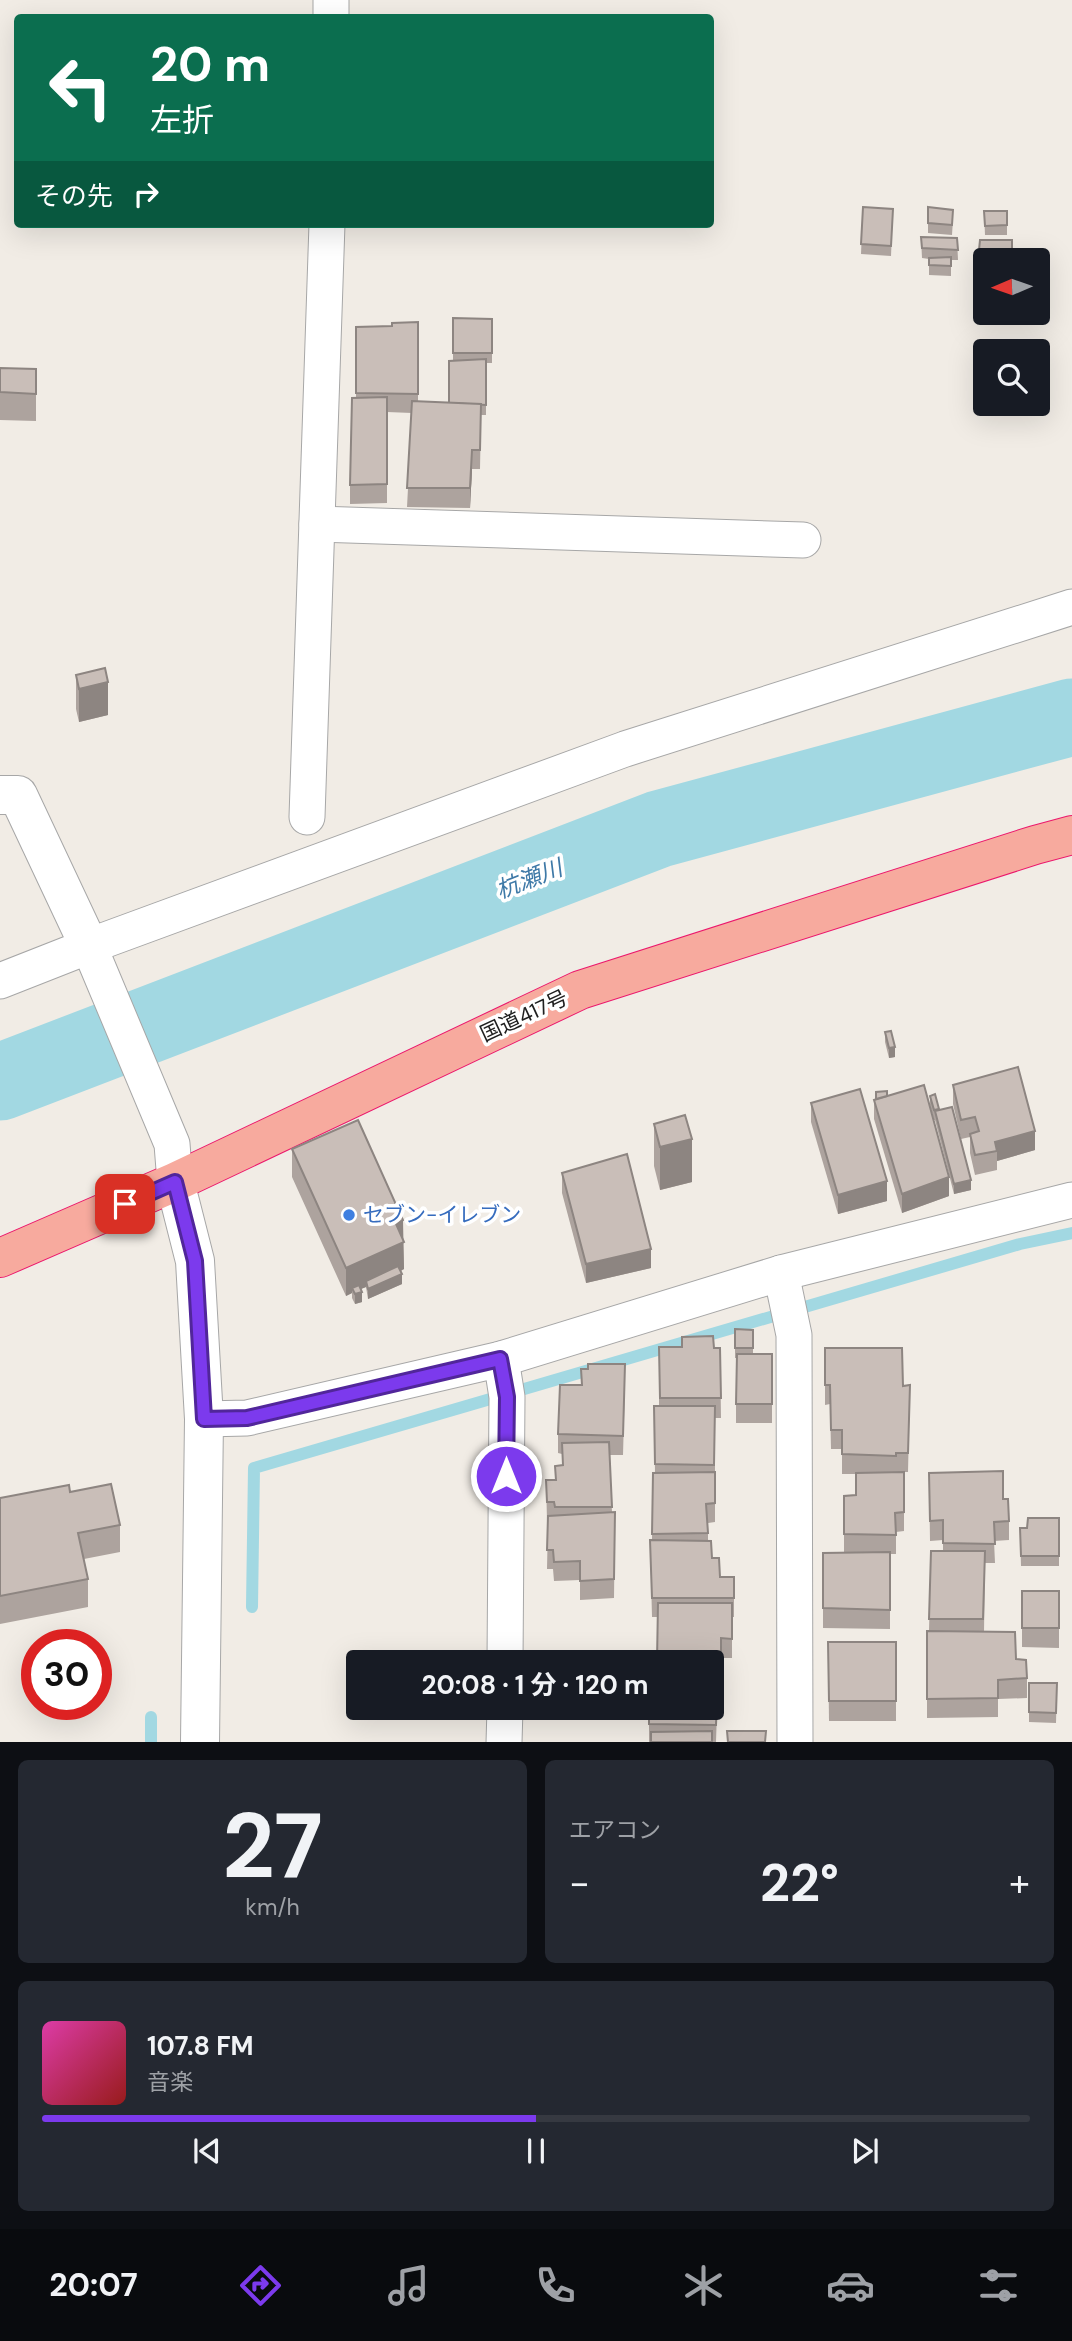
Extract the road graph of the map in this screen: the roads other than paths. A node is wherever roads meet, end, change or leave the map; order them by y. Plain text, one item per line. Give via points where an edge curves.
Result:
1 (327, 228) edge
2 (317, 524) junction
3 (803, 540) dead end
4 (1072, 607) edge
5 (0, 795) edge
6 (307, 817) dead end
7 (1072, 835) edge
8 (90, 950) junction
9 (0, 981) edge
10 (175, 1182) junction
11 (1072, 1200) edge
12 (0, 1258) edge
13 (783, 1279) junction
14 (504, 1378) junction
15 (204, 1419) junction
16 (505, 1650) edge
17 (505, 1720) edge
18 (200, 1742) edge
19 (504, 1742) edge
20 (794, 1742) edge

1 - 2 street
2 - 3 street
2 - 6 street
4 - 8 street via 625,749
5 - 8 street via 18,795
7 - 10 highway, 国道417号 via 580,990
8 - 9 street
8 - 10 street via 172,1144
10 - 12 highway, 国道417号
10 - 15 street via 195,1261
11 - 13 street
13 - 14 street
13 - 20 street via 793,1329
14 - 15 street via 247,1418
14 - 16 street
15 - 18 street
17 - 19 street

